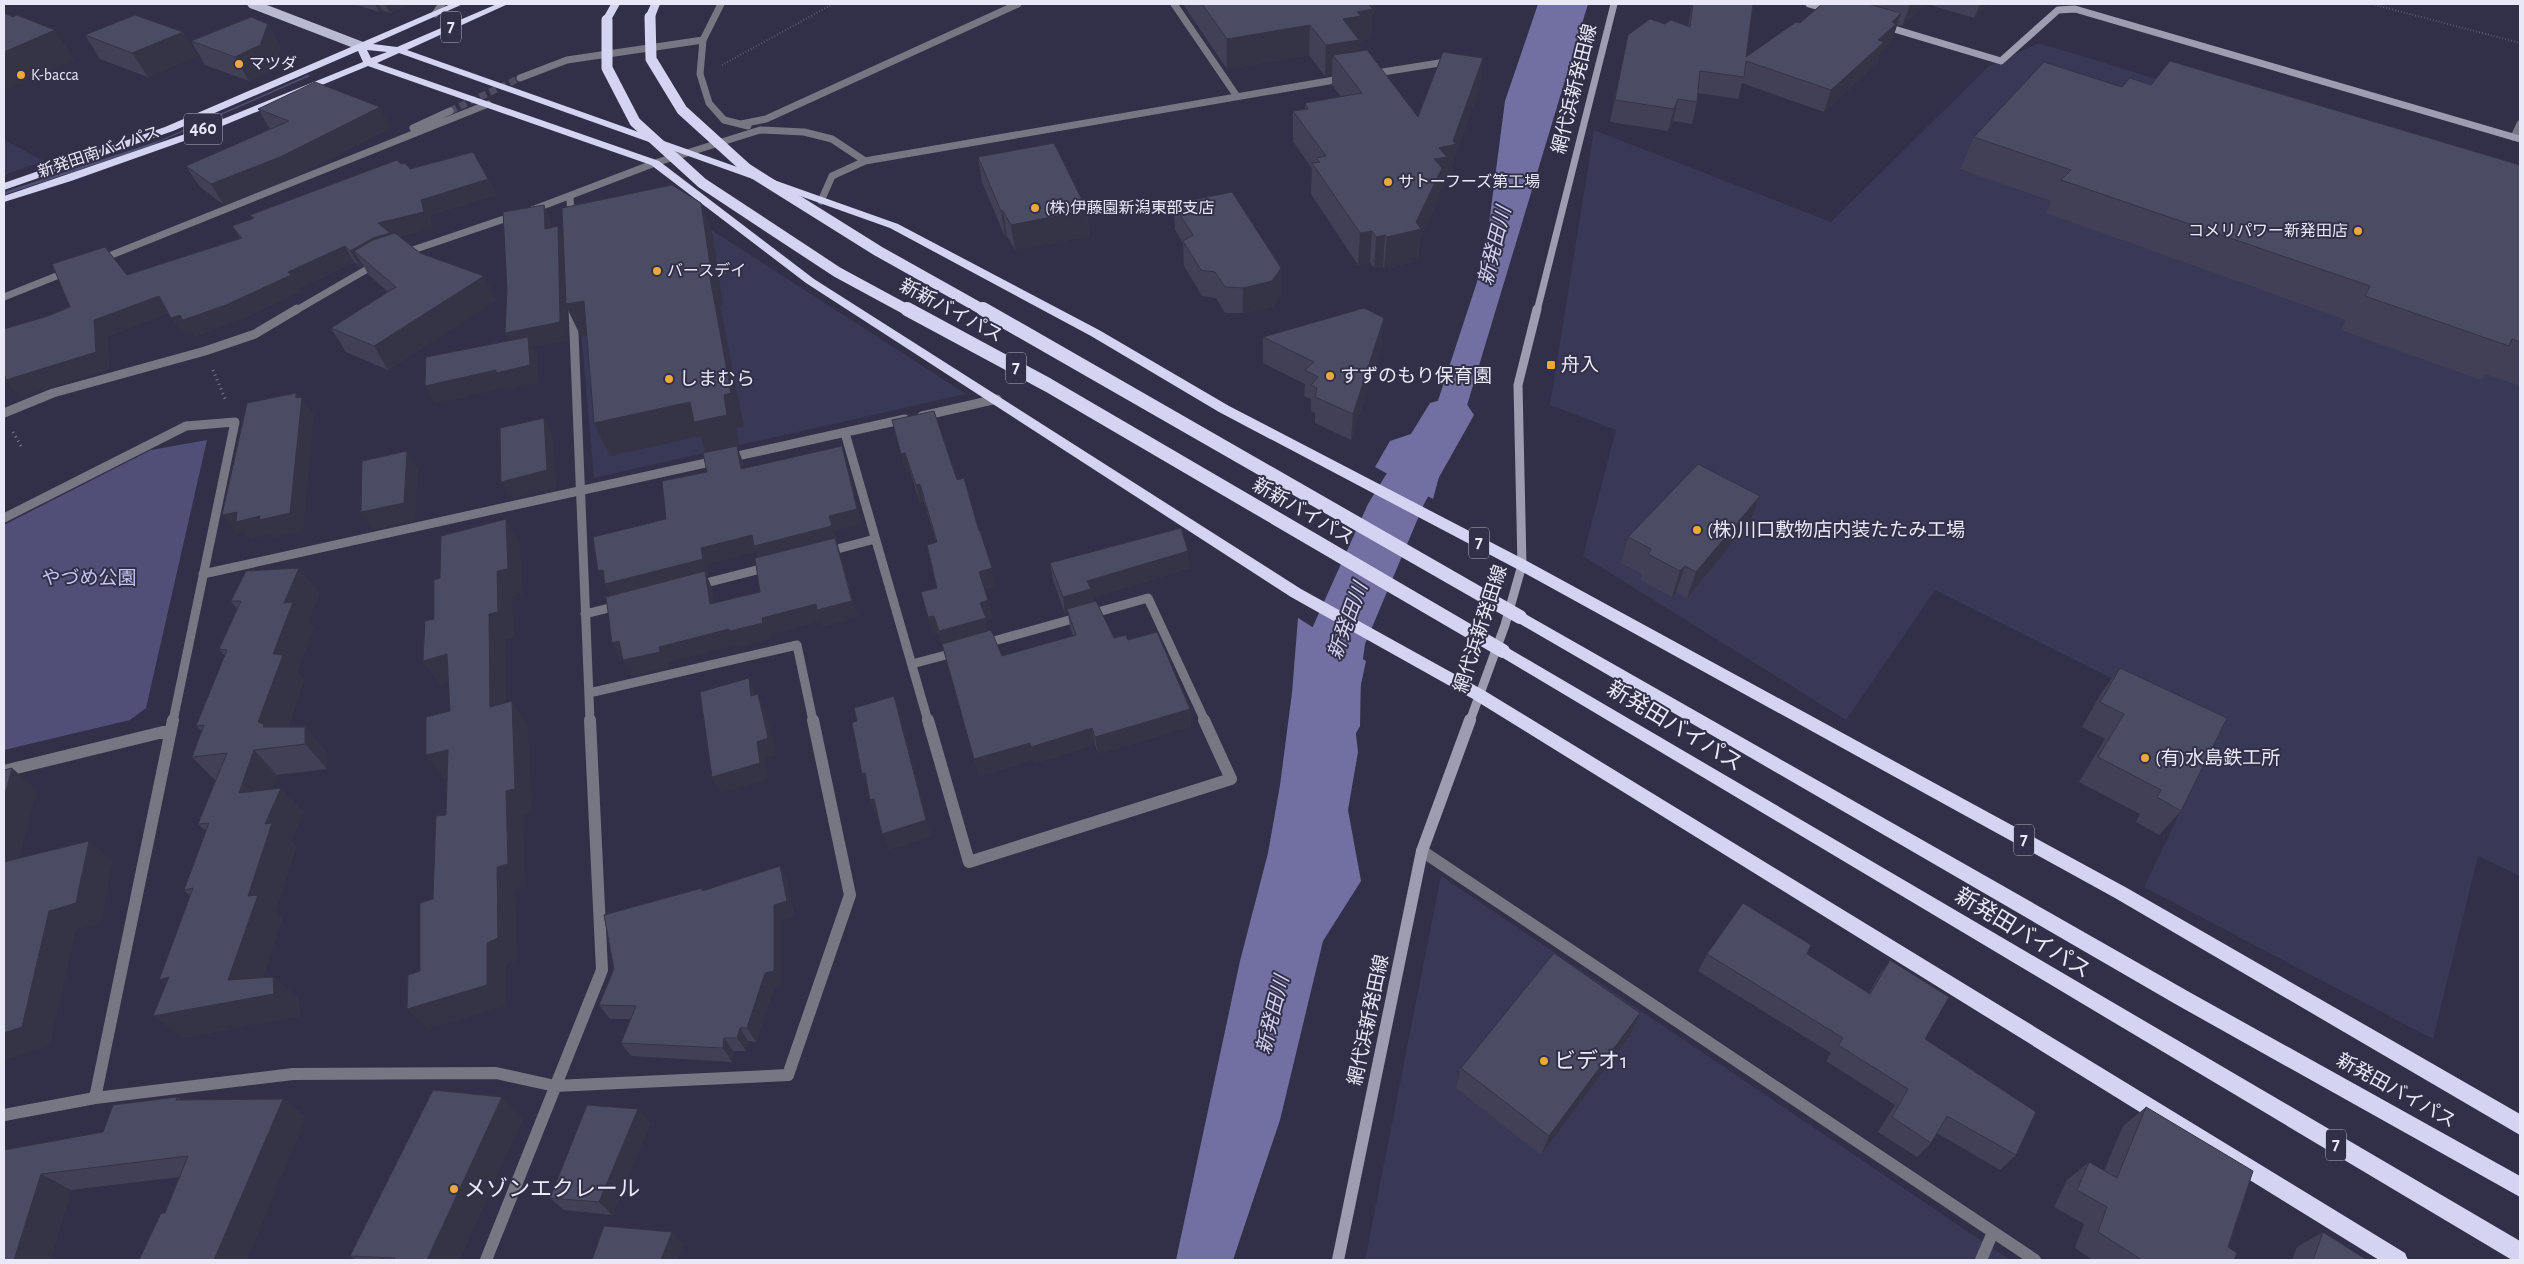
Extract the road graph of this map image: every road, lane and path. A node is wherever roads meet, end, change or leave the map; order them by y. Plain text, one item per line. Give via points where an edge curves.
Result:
1 (252, 4) edge
2 (442, 4) edge
3 (458, 4) edge
4 (504, 4) edge
5 (615, 4) edge
6 (655, 4) edge
7 (721, 4) edge
8 (833, 4) edge
9 (1018, 4) edge
10 (1174, 4) edge
11 (1614, 4) edge
12 (1809, 4) edge
13 (2372, 4) edge
14 (1837, 12) edge
15 (435, 14) junction
16 (1873, 23) edge
17 (703, 40) junction
18 (2520, 43) edge
19 (361, 46) junction
20 (398, 50) junction
21 (1462, 59) edge
22 (368, 63) junction
23 (700, 74) junction
24 (1364, 75) edge
25 (1354, 76) edge
26 (520, 78) tunnel mouth
27 (1236, 95) junction
28 (488, 104) junction
29 (450, 110) tunnel mouth
30 (741, 124) junction
31 (2520, 124) edge
32 (760, 130) junction
33 (2517, 138) edge
34 (685, 153) junction
35 (865, 161) junction
36 (655, 163) junction
37 (303, 180) junction
38 (4, 186) edge
39 (570, 197) junction
40 (4, 199) edge
41 (821, 201) junction
42 (571, 235) edge
43 (394, 256) edge
44 (384, 259) edge
45 (94, 262) edge
46 (76, 269) edge
47 (573, 294) edge
48 (4, 297) edge
49 (205, 351) junction
50 (997, 399) junction
51 (4, 413) edge
52 (235, 422) junction
53 (845, 433) junction
54 (579, 491) junction
55 (4, 518) edge
56 (875, 540) junction
57 (817, 554) edge
58 (779, 564) edge
59 (1522, 565) junction
60 (203, 574) junction
61 (692, 587) edge
62 (634, 602) edge
63 (585, 614) junction
64 (1520, 617) joint
65 (1504, 651) joint
66 (912, 664) junction
67 (589, 693) junction
68 (1478, 694) junction
69 (171, 730) junction
70 (4, 771) edge
71 (1422, 850) junction
72 (555, 1086) junction
73 (95, 1098) junction
74 (4, 1115) edge
75 (2520, 1125) edge
76 (2520, 1187) edge
77 (1993, 1232) junction
78 (2520, 1253) edge
79 (486, 1260) edge
80 (1338, 1260) edge
81 (1981, 1260) edge
82 (2035, 1260) edge
83 (2398, 1260) edge

1 - 19 main road
2 - 15 street
3 - 15 highway, 7
4 - 20 highway, 7
5 - 65 highway, 新新バイパス / 7, bridge via 607,20 607,68 635,122 702,183 837,272 1048,385
6 - 64 highway, 新新バイパス / 7, bridge via 650,17 651,60 682,110 747,169 878,251
7 - 17 street
8 - 23 path via 734,60
9 - 30 street via 766,119
10 - 27 street
11 - 59 main road, 網代浜新発田線 via 1518,385
12 - 14 main road
13 - 18 path
15 - 19 highway, 7
16 - 33 main road via 2001,61 2058,10 2076,9
17 - 23 street
17 - 26 street via 567,60
19 - 20 highway, 7
19 - 22 highway
19 - 38 highway, 新発田南バイパス / 460 via 169,129
20 - 22 highway, 新発田南バイパス / 460
20 - 34 highway, 7
21 - 24 street
22 - 28 highway, 7
22 - 40 highway, 新発田南バイパス / 460 via 122,161
23 - 30 street via 709,103 724,120
25 - 27 street
27 - 35 street
28 - 36 highway, 7
28 - 37 street
29 - 37 street
30 - 32 street
31 - 33 street
32 - 34 street
32 - 35 street via 804,132 832,139
34 - 36 street
34 - 41 highway, 7
35 - 41 street via 832,176
36 - 39 street
36 - 50 highway, 7 via 810,281
37 - 45 street
39 - 42 street
39 - 43 street
41 - 59 highway, 7 via 894,226 1095,333 1224,409
44 - 49 street via 255,334
46 - 48 street
47 - 54 street
49 - 51 street via 53,393
49 - 52 path
50 - 53 street
50 - 68 highway, 7 via 1296,593
52 - 55 street via 186,426
52 - 60 street
53 - 54 street
53 - 56 street
54 - 60 street
54 - 63 street
56 - 57 street
56 - 66 street
58 - 61 street
59 - 68 main road, 網代浜新発田線 via 1505,625
59 - 75 highway, 7 via 2121,893
60 - 69 street
62 - 63 street
63 - 67 street
64 - 76 highway, 新発田バイパス / 7 via 2184,999
65 - 78 highway, 新発田バイパス / 7 via 2152,1038
66 - 66 street via 969,862 1230,778 1148,598
67 - 72 street via 602,970
67 - 72 street via 796,645 850,895 788,1075
68 - 71 main road, 網代浜新発田線
68 - 83 highway, 7
69 - 70 street
69 - 73 street
71 - 77 street
71 - 80 main road, 網代浜新発田線
72 - 73 street via 496,1073 292,1074
72 - 79 street
73 - 74 street
77 - 81 street
77 - 82 street

